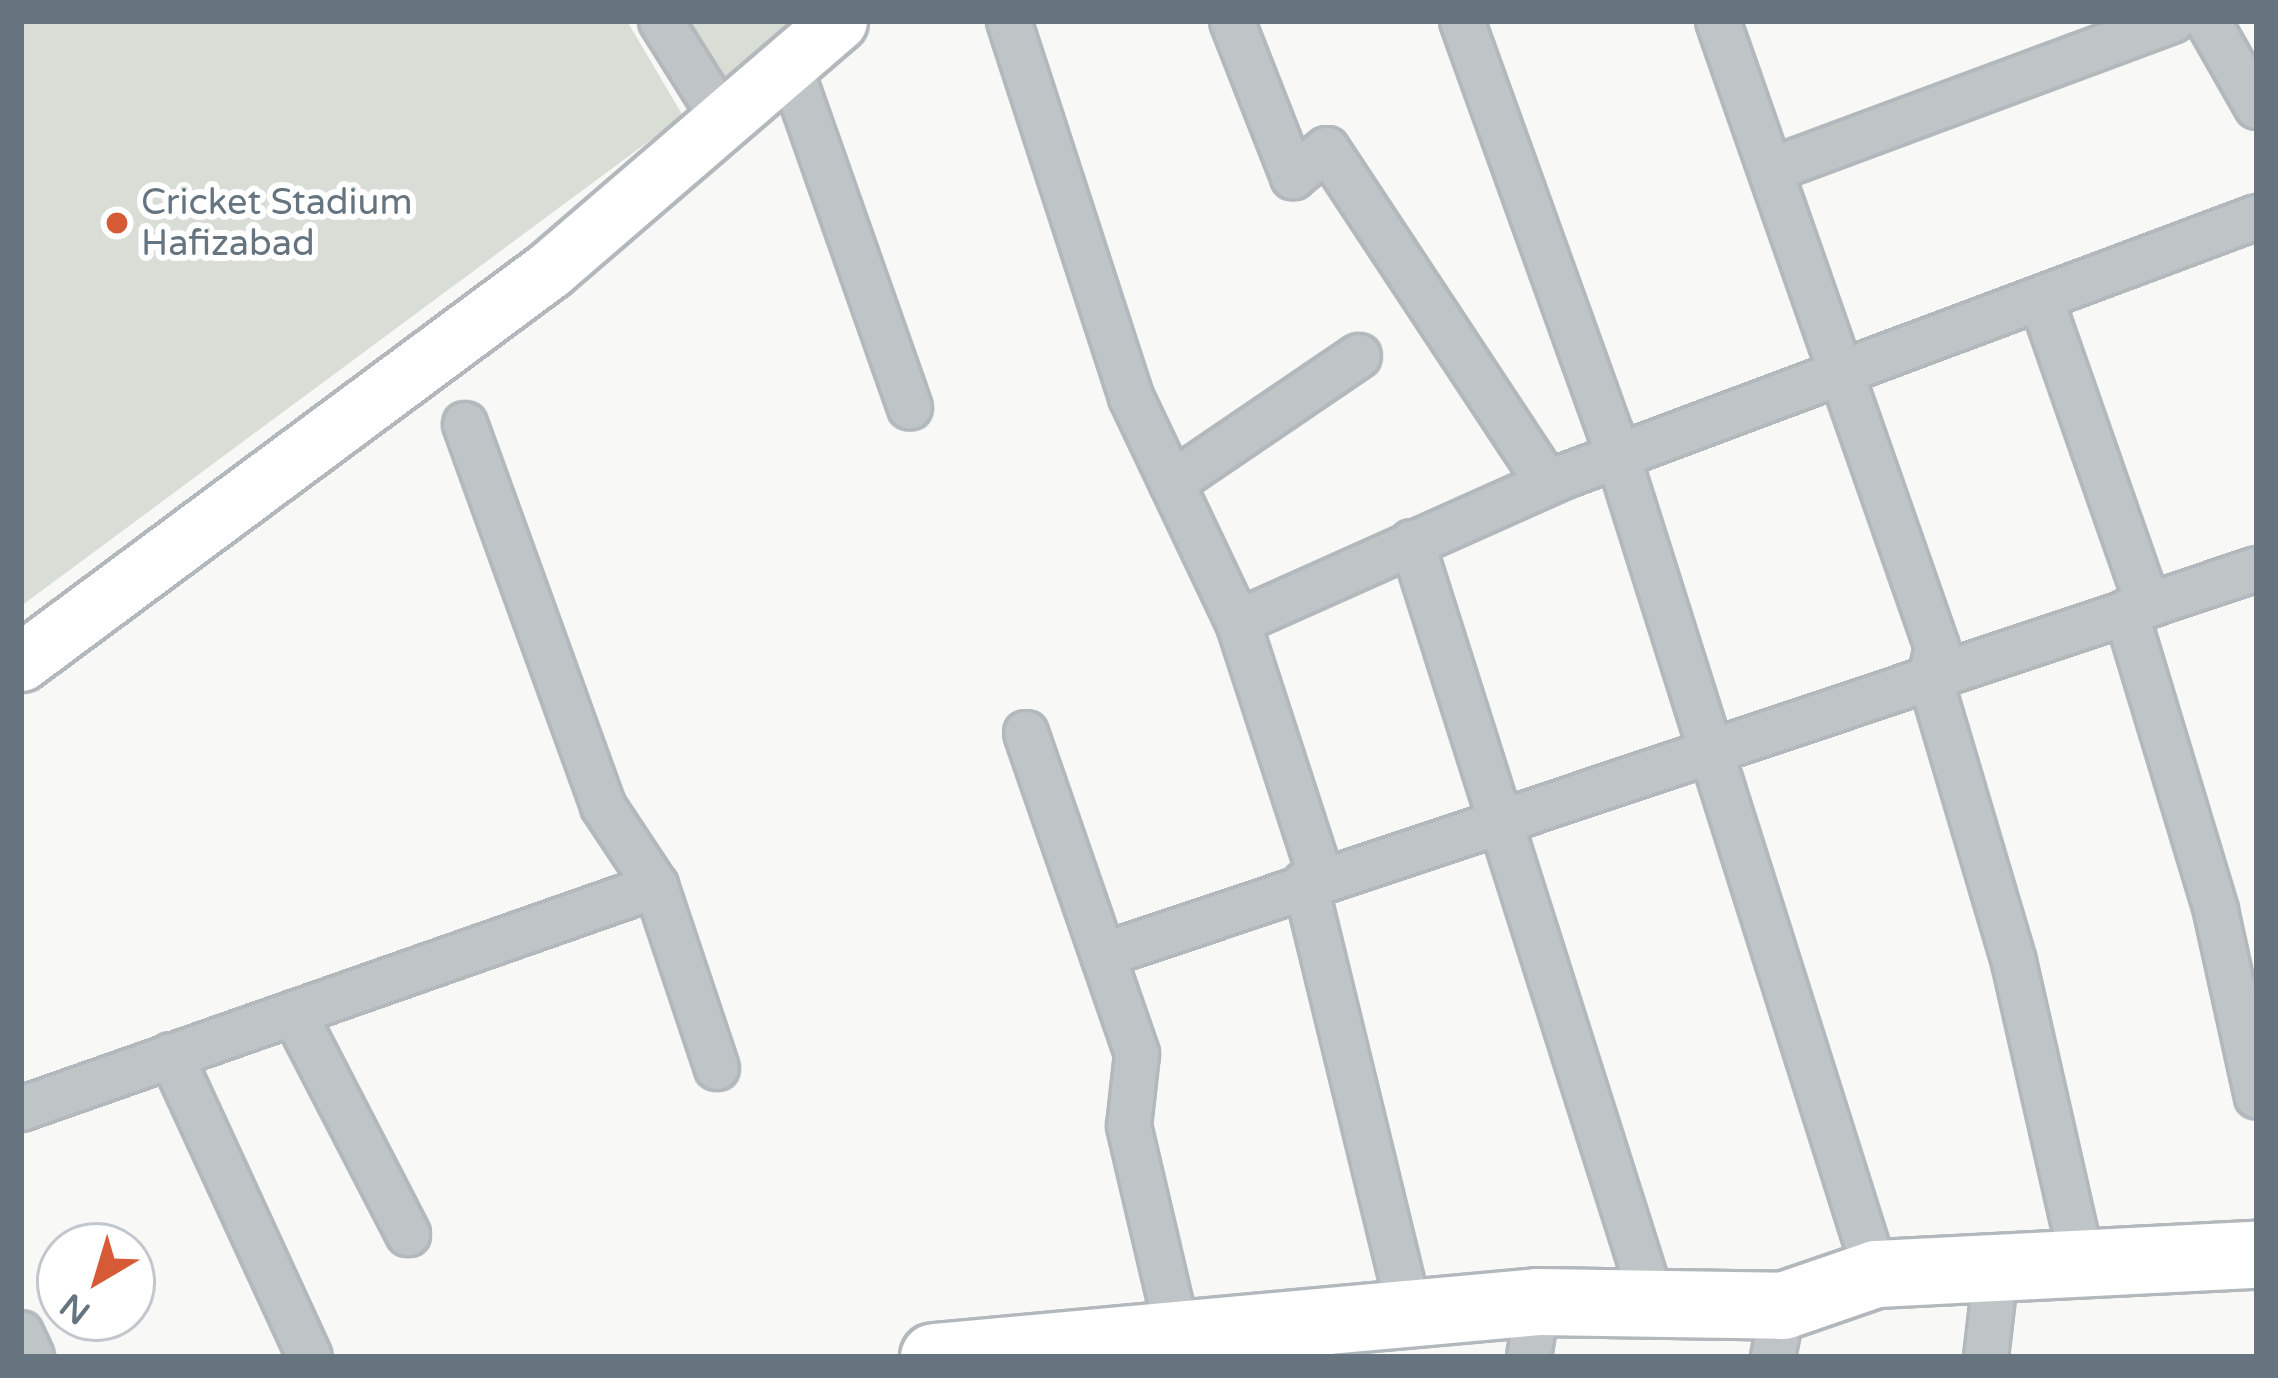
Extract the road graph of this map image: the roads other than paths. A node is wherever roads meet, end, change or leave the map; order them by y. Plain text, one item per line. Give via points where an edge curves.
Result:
1 (661, 21) edge
2 (838, 21) edge
3 (1009, 21) edge
4 (1232, 21) edge
5 (1462, 21) edge
6 (1718, 21) edge
7 (2172, 21) edge
8 (2208, 21) edge
9 (790, 67) junction
10 (2252, 84) edge
11 (725, 123) junction
12 (1771, 170) junction
13 (2257, 217) edge
14 (2041, 299) junction
15 (1359, 356) dead end
16 (1839, 375) junction
17 (910, 407) dead end
18 (465, 424) dead end
19 (1620, 463) junction
20 (1172, 483) junction
21 (1547, 483) junction
22 (1412, 542) junction
23 (2257, 568) edge
24 (2137, 609) junction
25 (1238, 622) junction
26 (21, 662) edge
27 (1930, 678) junction
28 (1026, 733) dead end
29 (1706, 760) junction
30 (1499, 818) junction
31 (1313, 880) junction
32 (656, 886) junction
33 (1102, 955) junction
34 (294, 1013) junction
35 (171, 1055) junction
36 (717, 1067) dead end
37 (2257, 1097) edge
38 (21, 1109) edge
39 (408, 1234) dead end
40 (2257, 1255) edge
41 (2081, 1256) junction
42 (1997, 1263) junction
43 (1876, 1274) junction
44 (1652, 1300) junction
45 (1410, 1315) junction
46 (1533, 1329) edge
47 (1778, 1332) edge
48 (21, 1333) edge
49 (1178, 1335) junction
50 (32, 1357) edge
51 (310, 1357) edge
52 (934, 1357) edge
53 (1986, 1357) edge

1 - 11 street
2 - 9 street
3 - 20 street via 1131,397
4 - 21 street via 1293,177 1327,149
5 - 19 street
6 - 12 street
7 - 12 street
8 - 10 street
9 - 11 street
9 - 17 street
11 - 26 street via 285,474
12 - 16 street
13 - 14 street
14 - 16 street
14 - 24 street
15 - 20 street
16 - 19 street
16 - 27 street via 1937,647
18 - 32 street via 602,806
19 - 21 street
19 - 29 street
20 - 25 street
21 - 22 street
22 - 25 street
22 - 30 street
23 - 24 street
24 - 27 street
24 - 37 street
25 - 31 street
27 - 29 street
27 - 41 street via 2014,962
28 - 33 street
29 - 30 street
29 - 43 street
30 - 31 street
30 - 44 street
31 - 33 street
31 - 45 street
32 - 34 street
32 - 36 street
33 - 49 street via 1137,1054 1130,1126
34 - 35 street
34 - 39 street
35 - 38 street
35 - 51 street
40 - 41 main road
41 - 42 main road
42 - 43 main road
42 - 53 street
43 - 47 main road
44 - 46 main road
44 - 47 main road
45 - 46 main road
45 - 49 main road
48 - 50 street
49 - 52 main road

